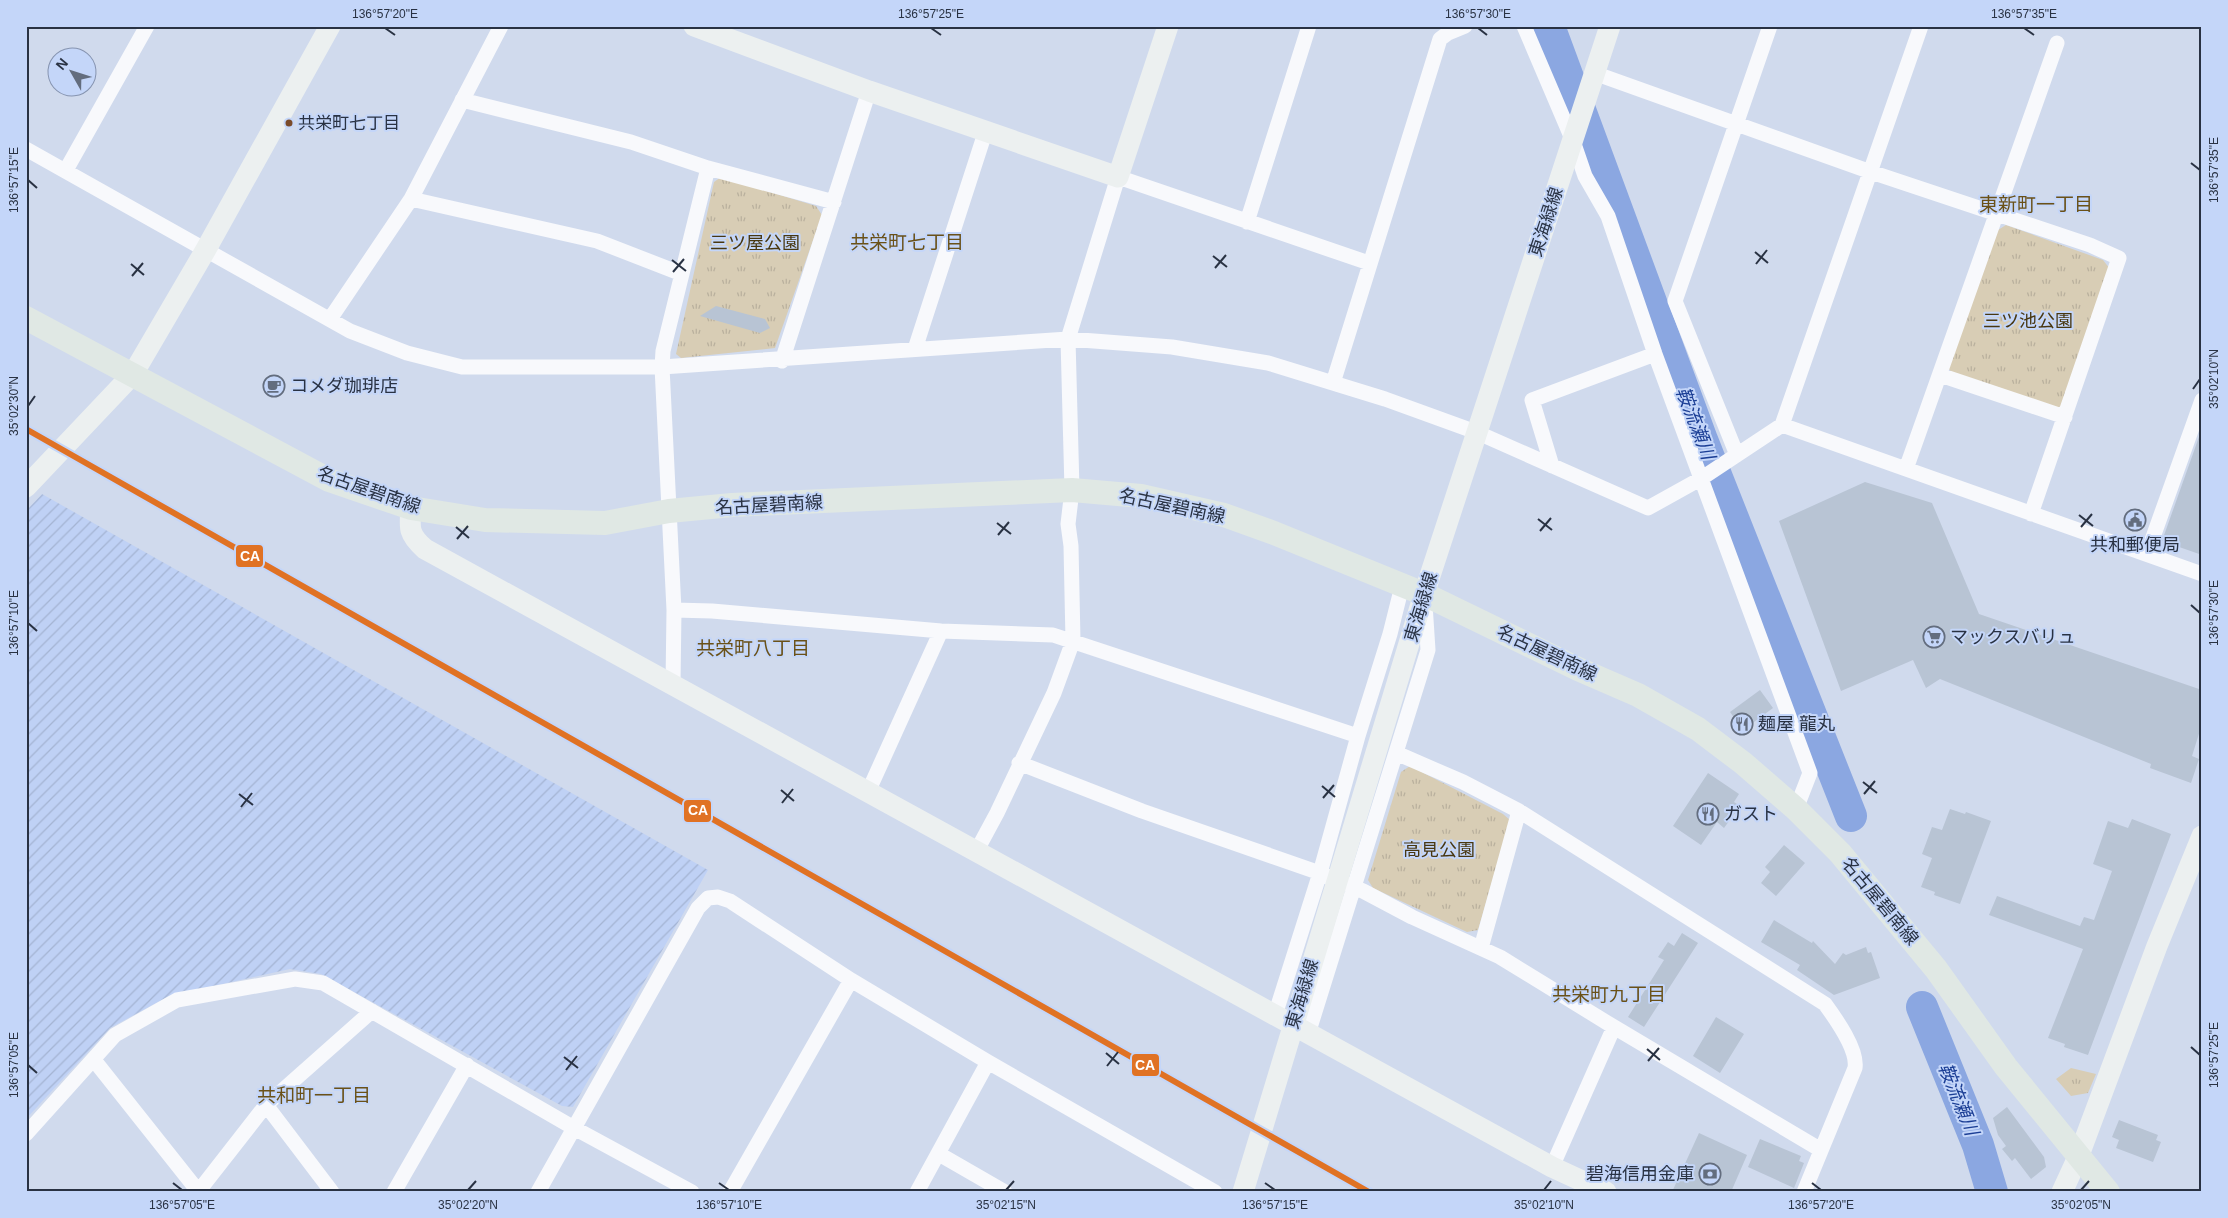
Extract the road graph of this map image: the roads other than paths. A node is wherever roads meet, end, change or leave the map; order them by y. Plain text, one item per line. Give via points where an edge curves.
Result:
1 (147, 26) edge
2 (330, 26) edge
3 (501, 26) edge
4 (694, 26) edge
5 (1168, 26) edge
6 (1309, 26) edge
7 (1465, 26) edge
8 (1524, 26) edge
9 (1610, 26) edge
10 (1770, 26) edge
11 (1921, 26) edge
12 (2057, 43) dead end
13 (1592, 80) junction
14 (869, 92) junction
15 (462, 100) junction
16 (1736, 125) junction
17 (985, 133) junction
18 (1575, 135) junction
19 (26, 149) edge
20 (708, 168) junction
21 (66, 170) junction
22 (1871, 172) junction
23 (1118, 177) junction
24 (411, 199) junction
25 (834, 202) junction
26 (1996, 214) junction
27 (1247, 222) junction
28 (205, 251) junction
29 (1369, 263) junction
30 (682, 274) junction
31 (26, 318) edge
32 (330, 319) junction
33 (1068, 339) junction
34 (915, 349) junction
35 (1655, 354) junction
36 (782, 360) junction
37 (662, 367) junction
38 (133, 374) junction
39 (1940, 375) junction
40 (1333, 384) junction
41 (2202, 400) edge
42 (2065, 418) junction
43 (1782, 425) junction
44 (1476, 432) junction
45 (1734, 458) junction
46 (1552, 466) junction
47 (1906, 469) junction
48 (1704, 477) junction
49 (27, 486) edge
50 (1072, 490) junction
51 (411, 508) junction
52 (669, 512) junction
53 (2031, 514) junction
54 (2147, 554) junction
55 (2202, 574) edge
56 (1402, 586) junction
57 (1424, 594) junction
58 (674, 610) junction
59 (941, 631) junction
60 (1073, 641) junction
61 (672, 684) junction
62 (1358, 736) junction
63 (1396, 753) junction
64 (1019, 763) junction
65 (868, 792) junction
66 (1796, 809) junction
67 (1520, 811) junction
68 (2202, 836) edge
69 (976, 852) junction
70 (1320, 873) junction
71 (1355, 888) junction
72 (1481, 948) junction
73 (852, 980) junction
74 (372, 1011) junction
75 (1275, 1015) junction
76 (1614, 1027) junction
77 (1308, 1034) junction
78 (94, 1060) junction
79 (988, 1062) junction
80 (467, 1065) junction
81 (266, 1105) junction
82 (574, 1128) junction
83 (26, 1134) edge
84 (1821, 1150) junction
85 (939, 1154) junction
86 (2079, 1155) junction
87 (1552, 1167) junction
88 (198, 1191) edge
89 (1213, 1191) edge
90 (332, 1192) edge
91 (394, 1192) edge
92 (538, 1192) edge
93 (692, 1192) edge
94 (730, 1192) edge
95 (917, 1192) edge
96 (1005, 1192) edge
97 (1243, 1192) edge
98 (1606, 1192) edge
99 (1804, 1192) edge
100 (2062, 1192) edge
101 (2108, 1192) edge

1 - 21 street
2 - 28 street
3 - 15 street
4 - 14 street
5 - 23 street
6 - 27 street
7 - 29 street via 1440,38
8 - 18 street
9 - 13 street, 東海緑線
10 - 16 street
11 - 22 street
12 - 26 street
13 - 16 street
13 - 18 street, 東海緑線
14 - 17 street
14 - 25 street
15 - 20 street via 631,142
15 - 24 street
16 - 22 street
16 - 45 street via 1675,301
17 - 23 street
17 - 34 street
18 - 35 street via 1585,176 1608,216
18 - 44 street, 東海緑線
19 - 21 street
20 - 25 street
20 - 30 street
21 - 28 street
22 - 26 street
22 - 43 street
23 - 27 street
23 - 33 street
24 - 30 street via 597,241
24 - 32 street
25 - 36 street
26 - 39 street
26 - 42 street via 2119,258
27 - 29 street
28 - 32 street
28 - 38 street
29 - 40 street
30 - 37 street
31 - 38 main road, 名古屋碧南線
32 - 37 street via 407,354 462,367
33 - 34 street
33 - 40 street via 1172,347 1258,362
33 - 50 street
34 - 36 street
35 - 46 street via 1532,400
35 - 48 street
36 - 37 street
37 - 52 street
38 - 49 street
38 - 51 main road, 名古屋碧南線 via 329,480
39 - 42 street
39 - 47 street
40 - 44 street
41 - 54 street
42 - 53 street
43 - 45 street
43 - 47 street
44 - 46 street
44 - 57 street, 東海緑線
45 - 48 street
46 - 48 street via 1648,508
47 - 53 street
48 - 66 street via 1810,773
50 - 52 main road, 名古屋碧南線 via 732,505
50 - 56 main road, 名古屋碧南線 via 1141,496 1224,516
50 - 60 street via 1068,524
51 - 52 main road, 名古屋碧南線 via 485,520 605,524
51 - 61 street via 413,538 425,549
52 - 58 street
53 - 54 street
54 - 55 street
56 - 57 main road, 名古屋碧南線
56 - 62 street
57 - 63 street via 1428,650
57 - 66 main road, 名古屋碧南線 via 1638,695 1698,729
57 - 97 street, 東海緑線
58 - 59 street
58 - 61 street
59 - 60 street via 1053,635
59 - 65 street
60 - 62 street
60 - 64 street via 1054,693
61 - 65 street
62 - 70 street
63 - 67 street
63 - 71 street
64 - 69 street
64 - 70 street via 1142,811
65 - 69 street
66 - 86 main road, 名古屋碧南線 via 1840,853 1930,962 2006,1067
67 - 72 street
67 - 84 street via 1825,1004 1856,1059
68 - 86 street
69 - 75 street
70 - 71 street
70 - 75 street
71 - 72 street
71 - 77 street
72 - 76 street
73 - 79 street
73 - 82 street via 730,902 718,897 708,898 698,908
73 - 94 street
74 - 78 street via 323,983 295,979 177,1000 115,1035
74 - 80 street
74 - 81 street
75 - 77 street
76 - 84 street
76 - 87 street
77 - 87 street
78 - 83 street
78 - 88 street
79 - 85 street
79 - 89 street
80 - 82 street
80 - 91 street
81 - 88 street
81 - 90 street
82 - 92 street
82 - 93 street
84 - 99 street
85 - 95 street
85 - 96 street
86 - 100 street
86 - 101 main road, 名古屋碧南線
87 - 98 street

